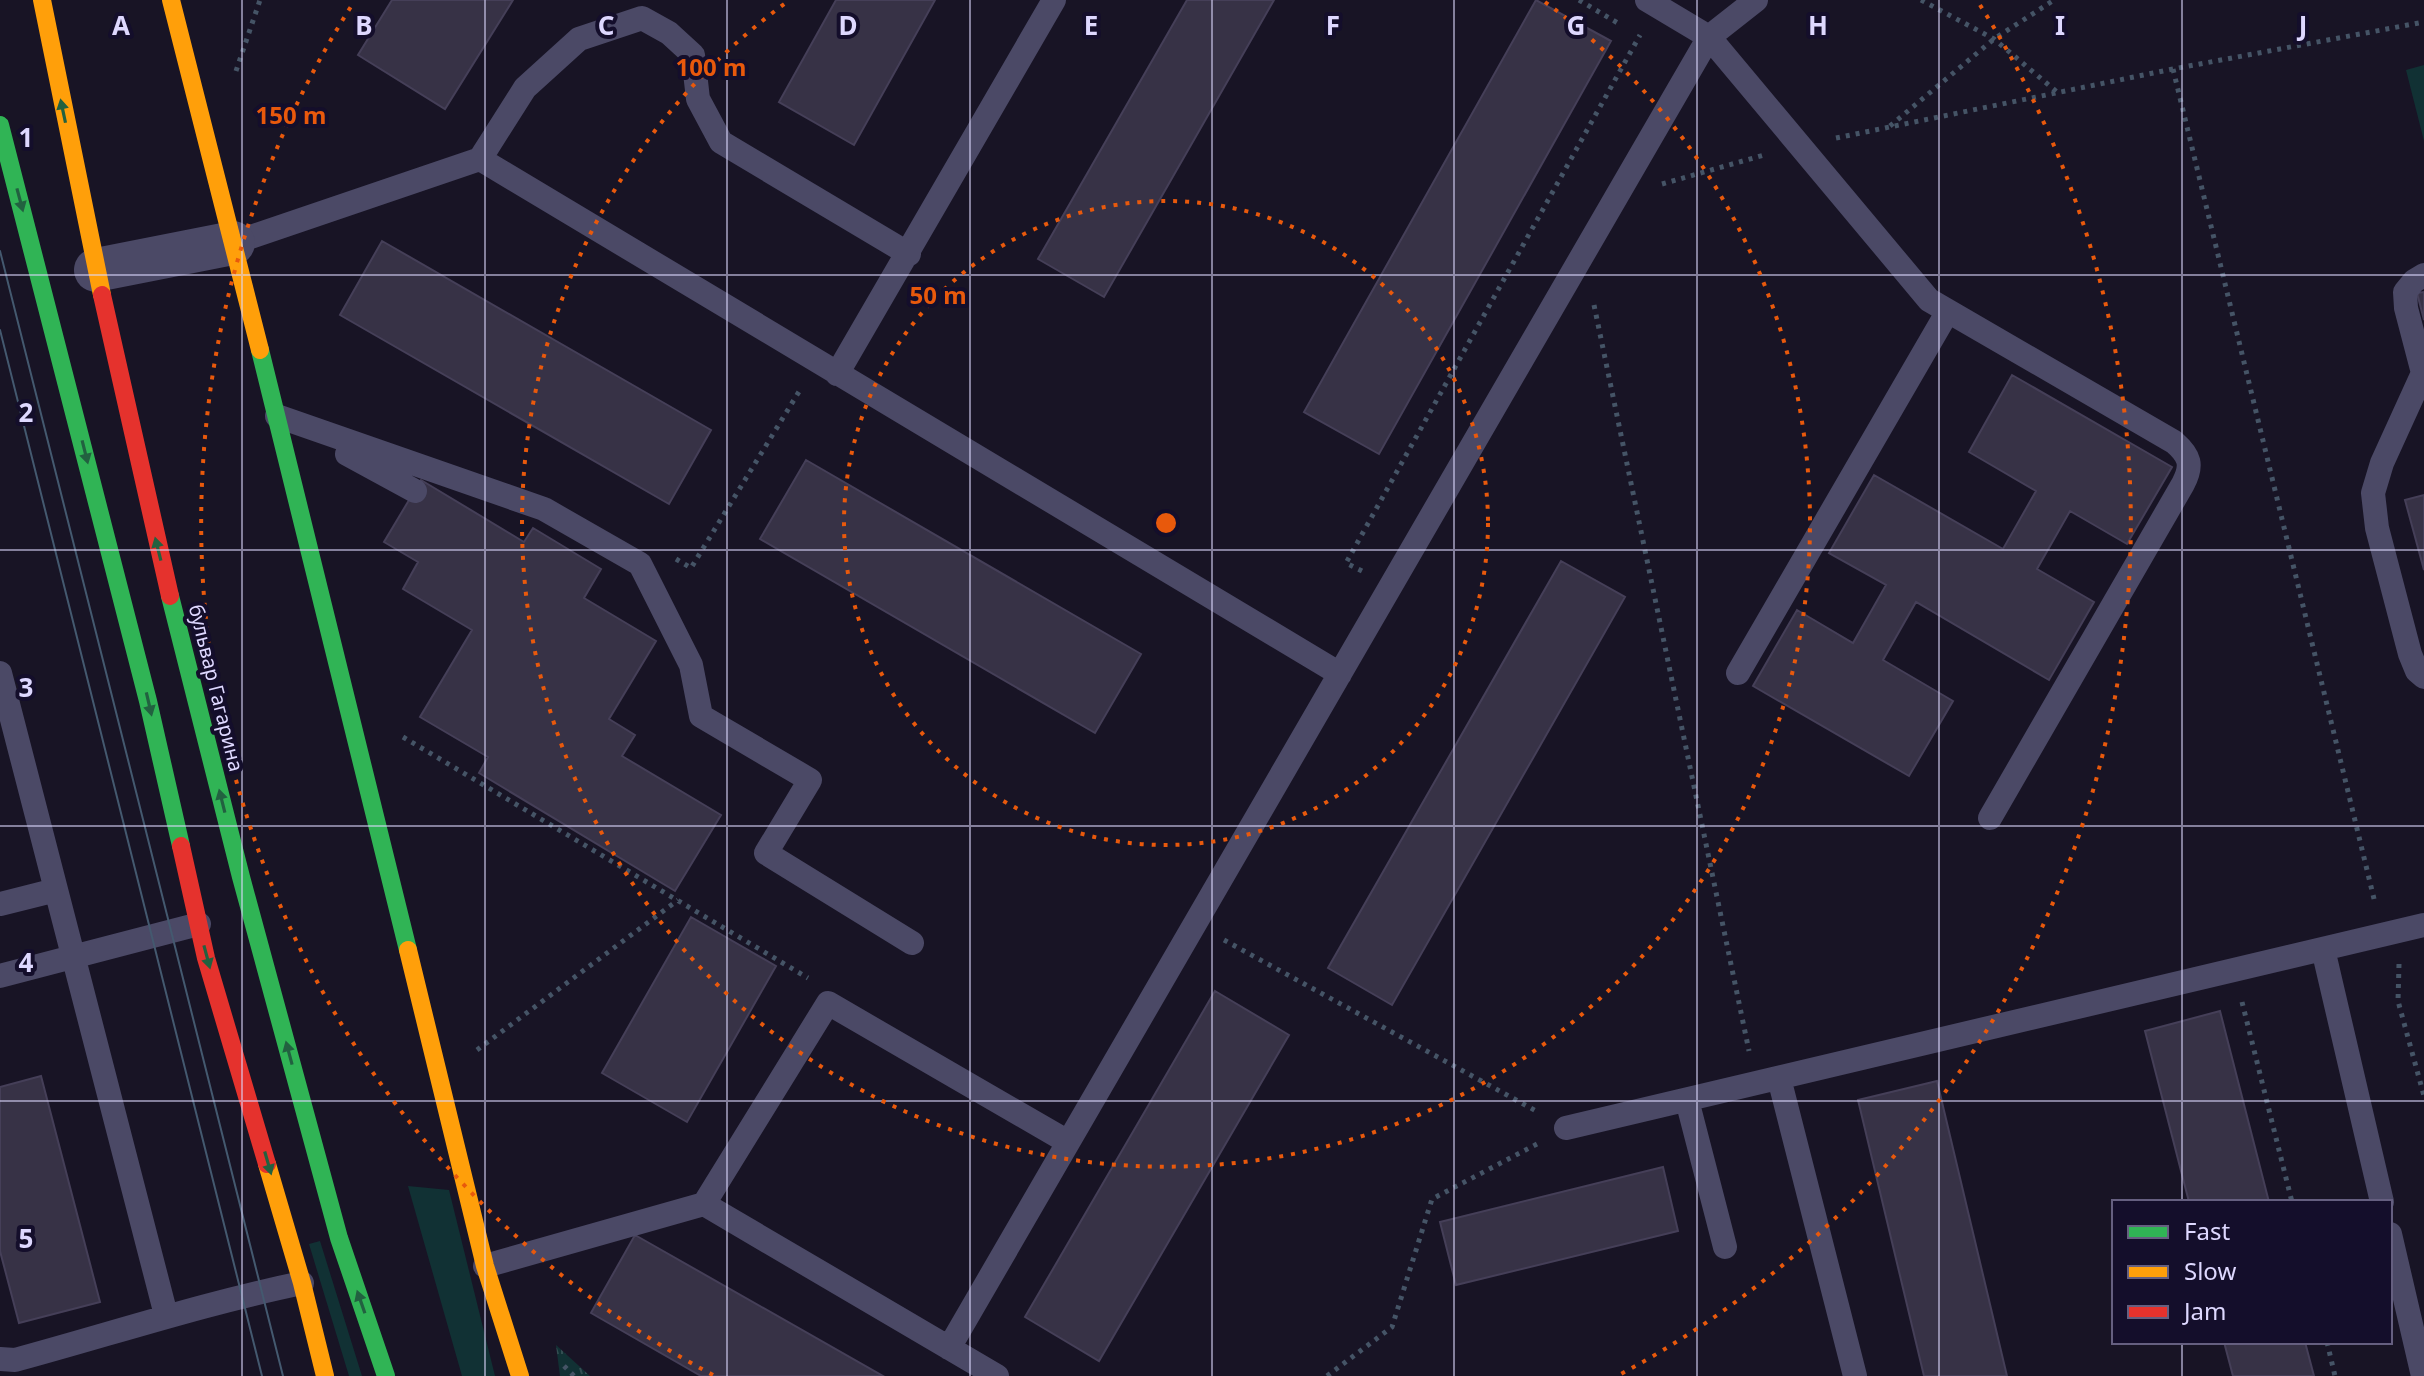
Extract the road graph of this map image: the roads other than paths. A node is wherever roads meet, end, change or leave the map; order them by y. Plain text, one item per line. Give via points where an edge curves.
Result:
1 (42, 0) edge
2 (171, 0) edge
3 (1054, 0) edge
4 (1647, 0) edge
5 (1756, 0) edge
6 (1709, 37) junction
7 (0, 125) edge
8 (480, 159) junction
9 (233, 243) junction
10 (909, 254) junction
11 (96, 270) junction
12 (2424, 275) edge
13 (1948, 311) junction
14 (827, 368) junction
15 (286, 420) junction
16 (415, 491) dead end
17 (0, 673) edge
18 (1738, 673) dead end
19 (1340, 674) junction
20 (2424, 677) edge
21 (1990, 818) dead end
22 (56, 890) junction
23 (0, 904) edge
24 (206, 925) junction
25 (2402, 930) edge
26 (912, 943) dead end
27 (2323, 949) junction
28 (73, 956) junction
29 (0, 976) edge
30 (1768, 1081) junction
31 (1687, 1100) junction
32 (1566, 1128) road end
33 (1068, 1142) junction
34 (2382, 1200) edge
35 (704, 1204) junction
36 (2392, 1243) edge
37 (1725, 1247) dead end
38 (485, 1266) junction
39 (302, 1283) junction
40 (166, 1315) junction
41 (949, 1348) junction
42 (0, 1359) edge
43 (325, 1376) edge
44 (386, 1376) edge
45 (520, 1376) edge
46 (997, 1376) edge
47 (1855, 1376) edge
48 (2423, 1376) edge

11 -> 1 main road, бульвар Гагарина
2 - 9 main road
3 - 10 lane
4 - 6 lane
5 - 6 lane
6 - 13 lane via 1929,300
6 - 19 lane
7 -> 24 main road
8 - 9 lane
8 - 10 lane via 525,88 579,39 642,18 693,55 698,99 721,142
8 - 14 lane
9 - 11 street
9 - 15 main road
10 - 14 lane
44 -> 11 main road, бульвар Гагарина via 339,1238 248,926
12 - 20 lane via 2405,292 2423,373 2373,493 2410,654
13 - 18 lane
13 - 21 lane via 2174,442 2187,454 2191,469
14 - 19 lane
15 - 16 lane
15 - 26 lane via 544,509 640,564 691,665 701,716 810,780 766,853
15 - 38 main road
17 - 22 lane
19 - 33 lane
22 - 23 lane
22 - 28 lane
24 - 28 lane
24 -> 39 main road
25 - 27 lane
27 - 30 lane
27 - 34 lane
28 - 29 lane
28 - 40 lane
30 - 31 lane
30 - 47 lane
31 - 32 lane
31 - 37 lane
33 - 35 lane via 828,1003
33 - 41 lane
35 - 38 lane
35 - 41 lane
36 - 48 lane
38 - 45 main road
39 - 40 lane
39 - 43 main road
40 - 42 lane via 110,1335 15,1360
41 - 46 lane

